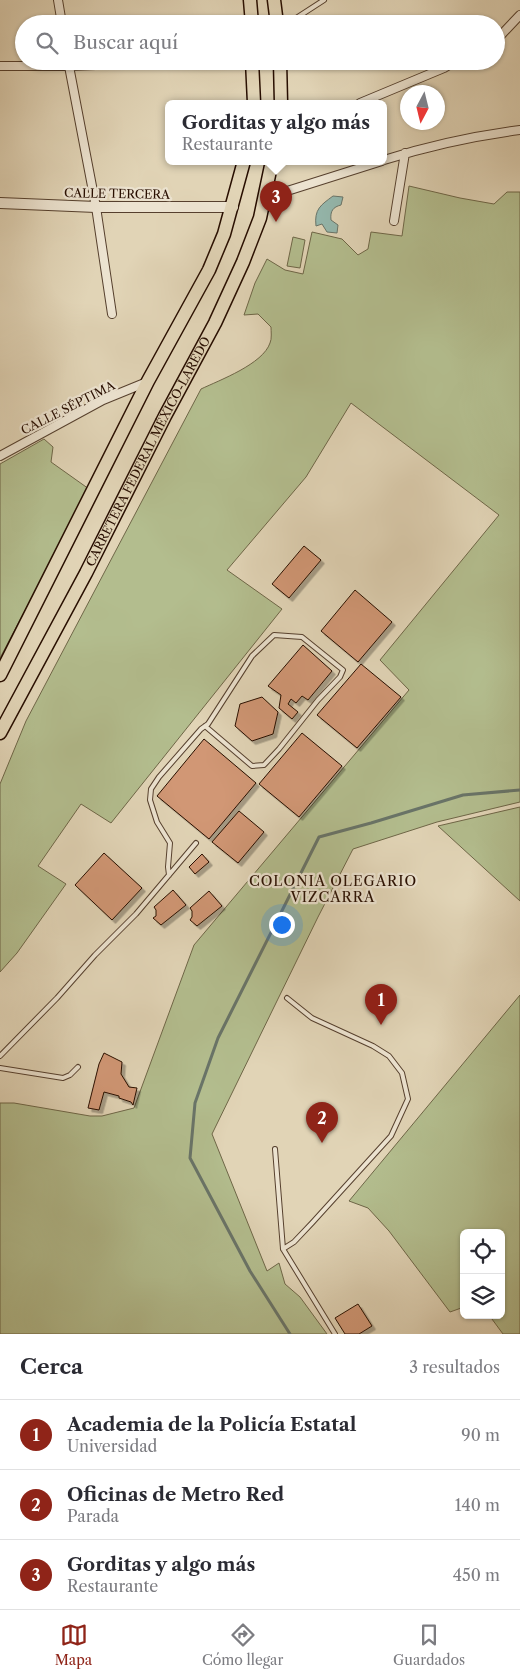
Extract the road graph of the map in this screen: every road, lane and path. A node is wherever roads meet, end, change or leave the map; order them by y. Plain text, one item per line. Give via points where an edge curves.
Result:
1 (58, 0) edge
2 (250, 0) edge
3 (274, 0) edge
4 (324, 0) edge
5 (60, 15) edge
6 (251, 15) edge
7 (276, 15) edge
8 (301, 15) edge
9 (520, 15) edge
10 (505, 32) edge
11 (0, 66) edge
12 (15, 66) edge
13 (69, 70) edge
14 (252, 70) edge
15 (280, 70) edge
16 (439, 70) edge
17 (254, 100) edge
18 (281, 100) edge
19 (367, 100) edge
20 (520, 130) edge
21 (405, 153) junction
22 (387, 159) edge
23 (243, 165) edge
24 (271, 165) edge
25 (368, 165) edge
26 (266, 198) junction
27 (0, 203) edge
28 (96, 207) junction
29 (233, 207) junction
30 (394, 221) dead end
31 (112, 314) dead end
32 (148, 381) junction
33 (0, 456) edge
34 (0, 675) edge
35 (205, 726) junction
36 (0, 733) edge
37 (196, 843) dead end
38 (169, 875) junction
39 (287, 998) dead end
40 (0, 1056) edge
41 (78, 1066) dead end
42 (0, 1068) edge
43 (275, 1149) dead end
44 (283, 1249) junction
45 (335, 1334) edge

1 - 5 street
2 - 6 main road
3 - 7 main road
4 - 8 lane
9 - 10 street
11 - 12 street
13 - 28 street
14 - 17 main road
15 - 18 main road
16 - 19 street
20 - 21 street
21 - 22 street
21 - 30 street
23 - 29 main road
24 - 26 main road, CARRETERA FEDERAL MÉXICO-LAREDO
25 - 26 street
26 - 36 main road, CARRETERA FEDERAL MÉXICO-LAREDO via 243,262 215,324
27 - 28 street, CALLE TERCERA
28 - 29 street, CALLE TERCERA
28 - 31 street
29 - 32 main road via 210,270
32 - 33 street, CALLE SÉPTIMA via 102,400
32 - 34 main road
35 - 35 lane via 252,656 274,635 302,637 343,670 264,765 252,766
35 - 38 lane via 151,789 150,800 157,822 170,843
37 - 38 lane
38 - 40 lane
39 - 44 lane via 312,1018 389,1056 402,1073 408,1098 391,1136 306,1230
41 - 42 lane via 63,1078
43 - 44 lane
44 - 45 lane

